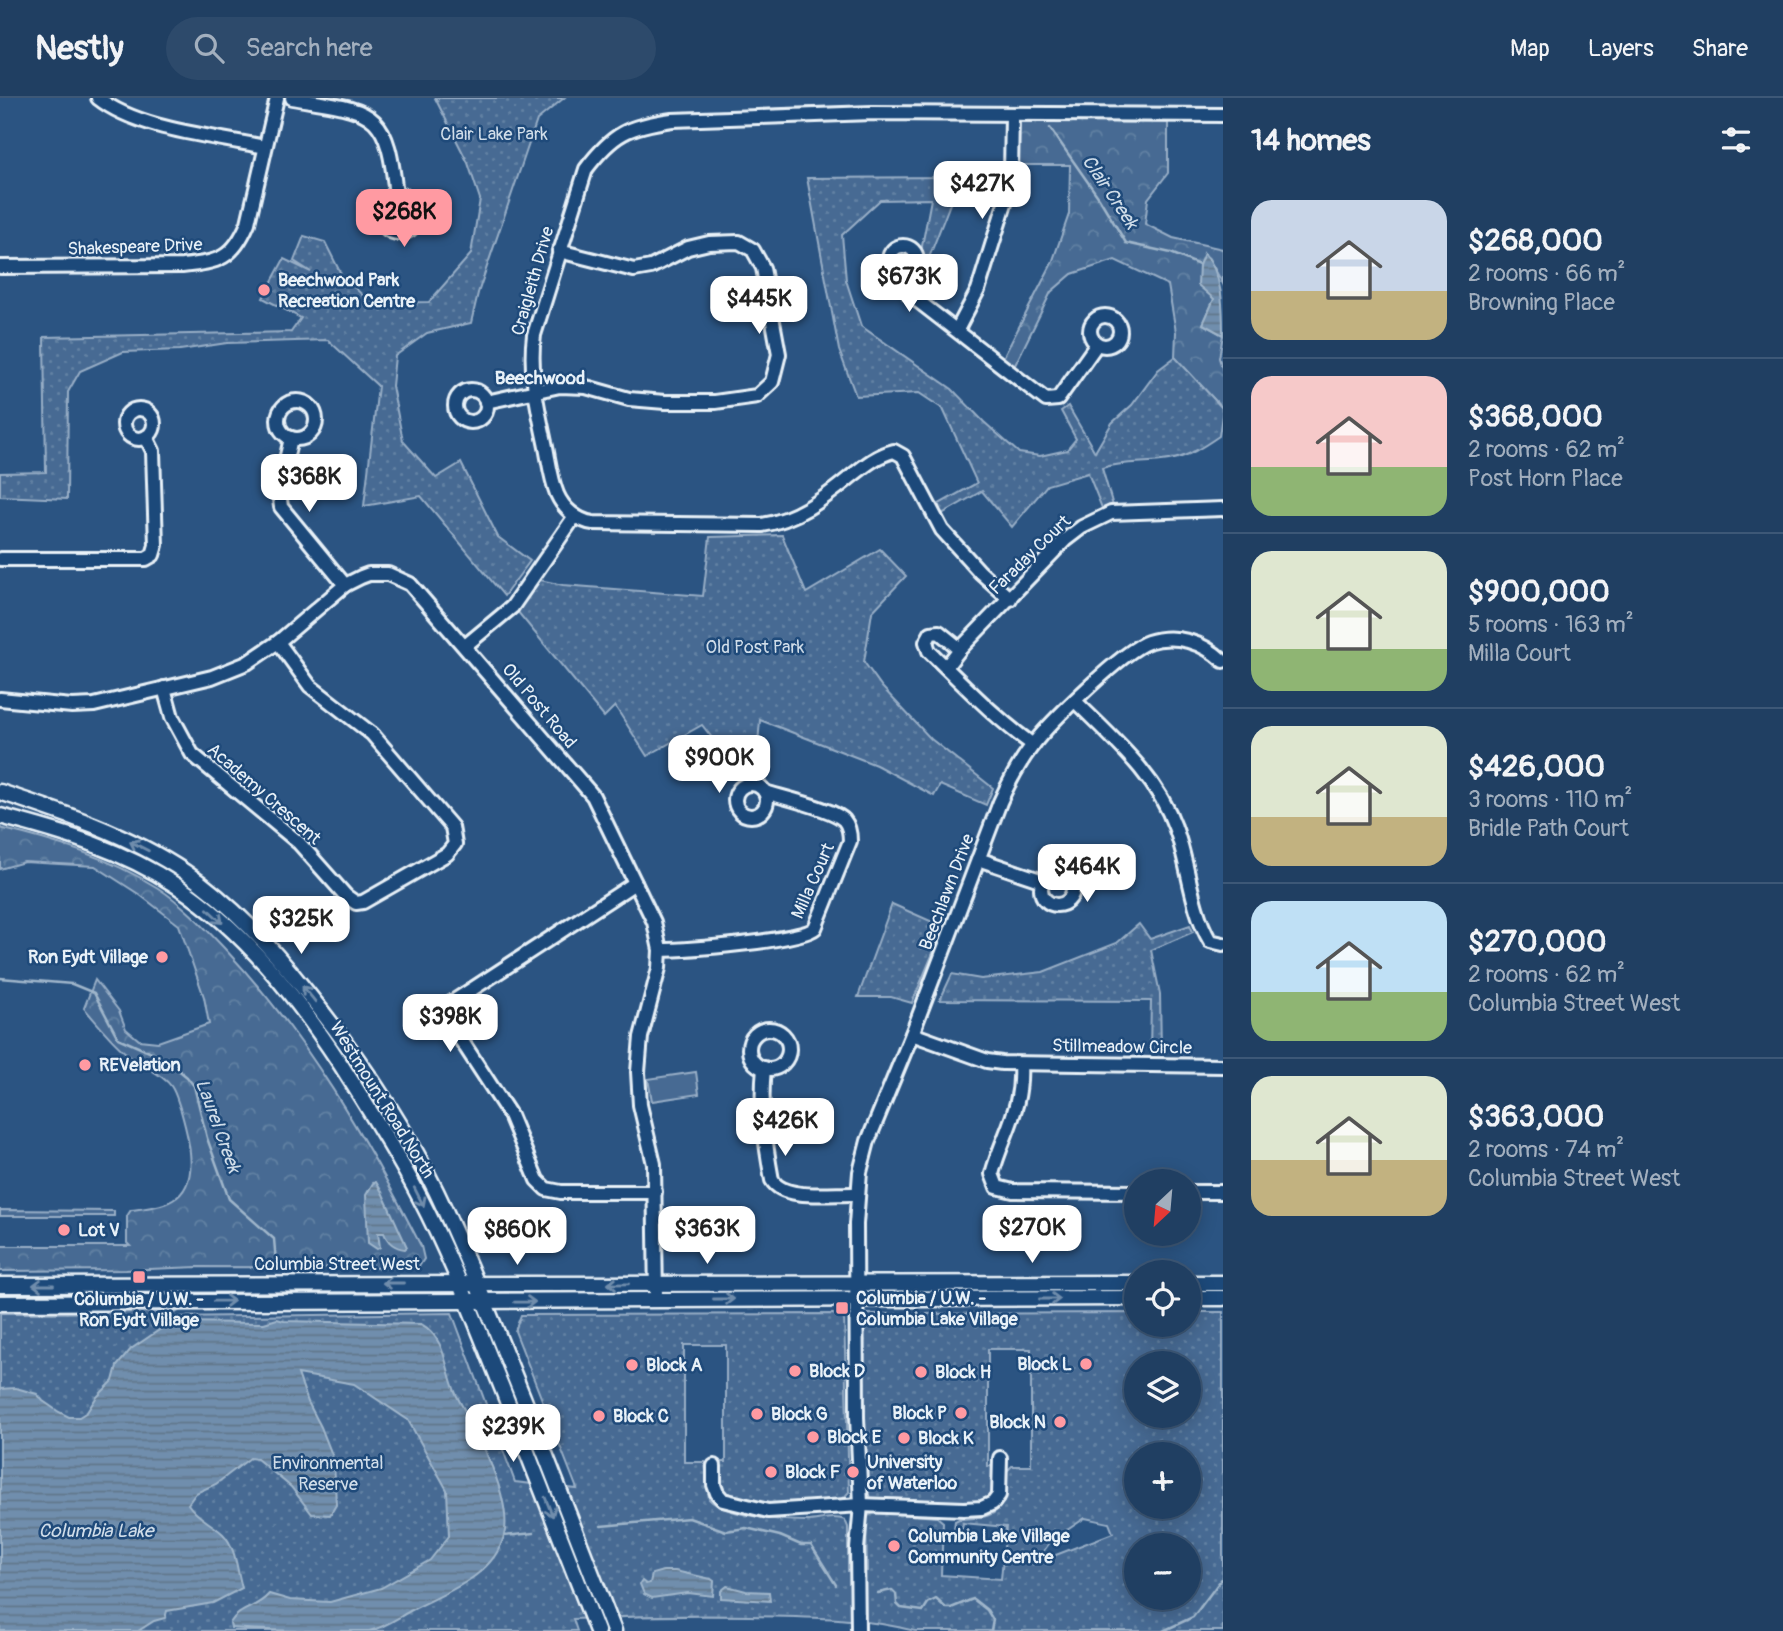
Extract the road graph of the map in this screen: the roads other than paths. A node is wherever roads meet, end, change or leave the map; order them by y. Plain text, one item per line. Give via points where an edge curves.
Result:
1 (98, 98) edge
2 (277, 98) edge
3 (292, 98) edge
4 (1012, 115) junction
5 (1223, 115) edge
6 (265, 147) junction
7 (396, 196) dead end
8 (559, 251) junction
9 (0, 263) edge
10 (904, 274) dead end
11 (957, 330) junction
12 (1097, 344) dead end
13 (535, 391) junction
14 (486, 402) dead end
15 (146, 438) dead end
16 (291, 438) dead end
17 (1223, 509) edge
18 (575, 516) junction
19 (0, 559) edge
20 (345, 585) junction
21 (1010, 600) junction
22 (278, 642) junction
23 (466, 646) junction
24 (960, 649) junction
25 (1223, 661) edge
26 (946, 667) junction
27 (164, 688) junction
28 (0, 699) edge
29 (1075, 701) junction
30 (1033, 744) junction
31 (0, 792) edge
32 (765, 792) dead end
33 (0, 816) edge
34 (978, 859) junction
35 (1043, 881) dead end
36 (635, 883) junction
37 (1223, 944) edge
38 (660, 950) junction
39 (912, 1034) junction
40 (1020, 1064) junction
41 (1223, 1066) edge
42 (764, 1068) dead end
43 (655, 1192) junction
44 (1124, 1192) edge
45 (1201, 1192) edge
46 (1223, 1192) edge
47 (857, 1194) junction
48 (656, 1283) junction
49 (1124, 1283) edge
50 (1201, 1283) edge
51 (1223, 1283) edge
52 (461, 1284) junction
53 (857, 1284) junction
54 (0, 1285) edge
55 (477, 1285) junction
56 (1124, 1298) edge
57 (1201, 1298) edge
58 (1223, 1298) edge
59 (656, 1299) junction
60 (857, 1299) junction
61 (484, 1301) junction
62 (468, 1302) junction
63 (0, 1303) edge
64 (1000, 1458) dead end
65 (714, 1465) dead end
66 (861, 1504) junction
67 (597, 1631) edge
68 (614, 1631) edge
69 (858, 1631) edge

1 - 6 street via 143,122
2 - 6 street, Shakespeare Drive
3 - 7 street via 352,109 372,118 387,142
4 - 5 street, Craigleith Drive
4 - 8 street, Craigleith Drive via 872,113 641,125 613,140 586,169
4 - 11 street via 1008,194 978,290
6 - 9 street, Shakespeare Drive via 248,223 228,255 182,266
8 - 13 street, Craigleith Drive via 534,335
8 - 13 street via 634,270 651,267 688,248 739,242 753,250 762,268 779,354 777,368 772,382 757,396 715,402 629,399 573,386
10 - 11 street via 909,294
11 - 12 street via 1051,401 1058,398
13 - 14 street
13 - 18 street, Craigleith Drive via 557,495
15 - 19 street via 153,451 153,555 146,559
16 - 20 street via 279,491 281,507
17 - 21 street, Faraday Court via 1111,513 1096,519 1065,540
18 - 21 street via 593,523 781,522 813,506 872,460 894,451 903,456 942,530
18 - 23 street via 512,607
20 - 22 street, Old Post Road
20 - 23 street, Old Post Road via 369,574 399,577
21 - 24 street, Faraday Court
22 - 27 street, Old Post Road via 247,663
22 - 27 street, Academy Crescent via 310,686 372,734 452,827 454,844 447,853 363,902 346,896 299,844 192,754 172,717
23 - 36 street, Old Post Road via 593,796
24 - 26 street, Faraday Court
24 - 26 street via 939,632 931,633 926,642 929,651
25 - 29 street, Beechlawn Drive via 1202,645 1183,639 1148,642 1125,656
26 - 30 street via 998,719
27 - 28 street, Old Post Road via 94,705
29 - 30 street, Beechlawn Drive
29 - 37 street via 1153,785 1175,827 1201,925 1210,941
30 - 34 street, Beechlawn Drive via 1011,778
55 -> 31 main road, Westmount Road North via 435,1190 387,1102 331,1021 267,943 205,888 145,848
32 - 38 street, Milla Court via 832,813 847,825 849,841 815,928 791,936 696,950
33 -> 52 main road, Westmount Road North via 99,845 141,864 202,904 250,948 296,1001 372,1113 421,1199
34 - 35 street
34 - 39 street, Beechlawn Drive
36 - 38 street, Old Post Road via 654,922
36 - 43 street via 451,1003 449,1014 450,1023 510,1115 537,1180 546,1189
38 - 43 street, Old Post Road via 638,1072
39 - 40 street, Stillmeadow Circle via 987,1061
39 - 47 street, Beechlawn Drive via 868,1141
40 - 41 street, Stillmeadow Circle
40 - 44 street via 1019,1099 992,1174 997,1186 1004,1191
42 - 47 street via 763,1122 775,1185 790,1194
43 - 48 street, Old Post Road
45 - 46 street
47 - 53 street, Beechlawn Drive
48 - 53 main road, Columbia Street West
48 -> 55 main road, Columbia Street West
48 - 59 street, Old Post Road
49 - 53 main road, Columbia Street West
50 - 51 main road
52 -> 54 main road, Columbia Street West
52 - 55 main road, Columbia Street West
52 - 62 main road, Westmount Road North
53 - 60 street, Beechlawn Drive
55 - 61 main road, Westmount Road North
60 -> 56 main road, Columbia Street West
57 - 58 main road
59 -> 60 main road, Columbia Street West
61 -> 59 main road, Columbia Street West
60 - 66 street, Beechlawn Drive
61 - 62 main road, Columbia Street West
61 - 68 main road, Westmount Road North
63 -> 62 main road, Columbia Street West
62 -> 67 main road, Westmount Road North
64 - 66 street via 999,1495 982,1508
65 - 66 street via 717,1493 723,1500 747,1508 779,1512
66 - 69 street, Beechlawn Drive

